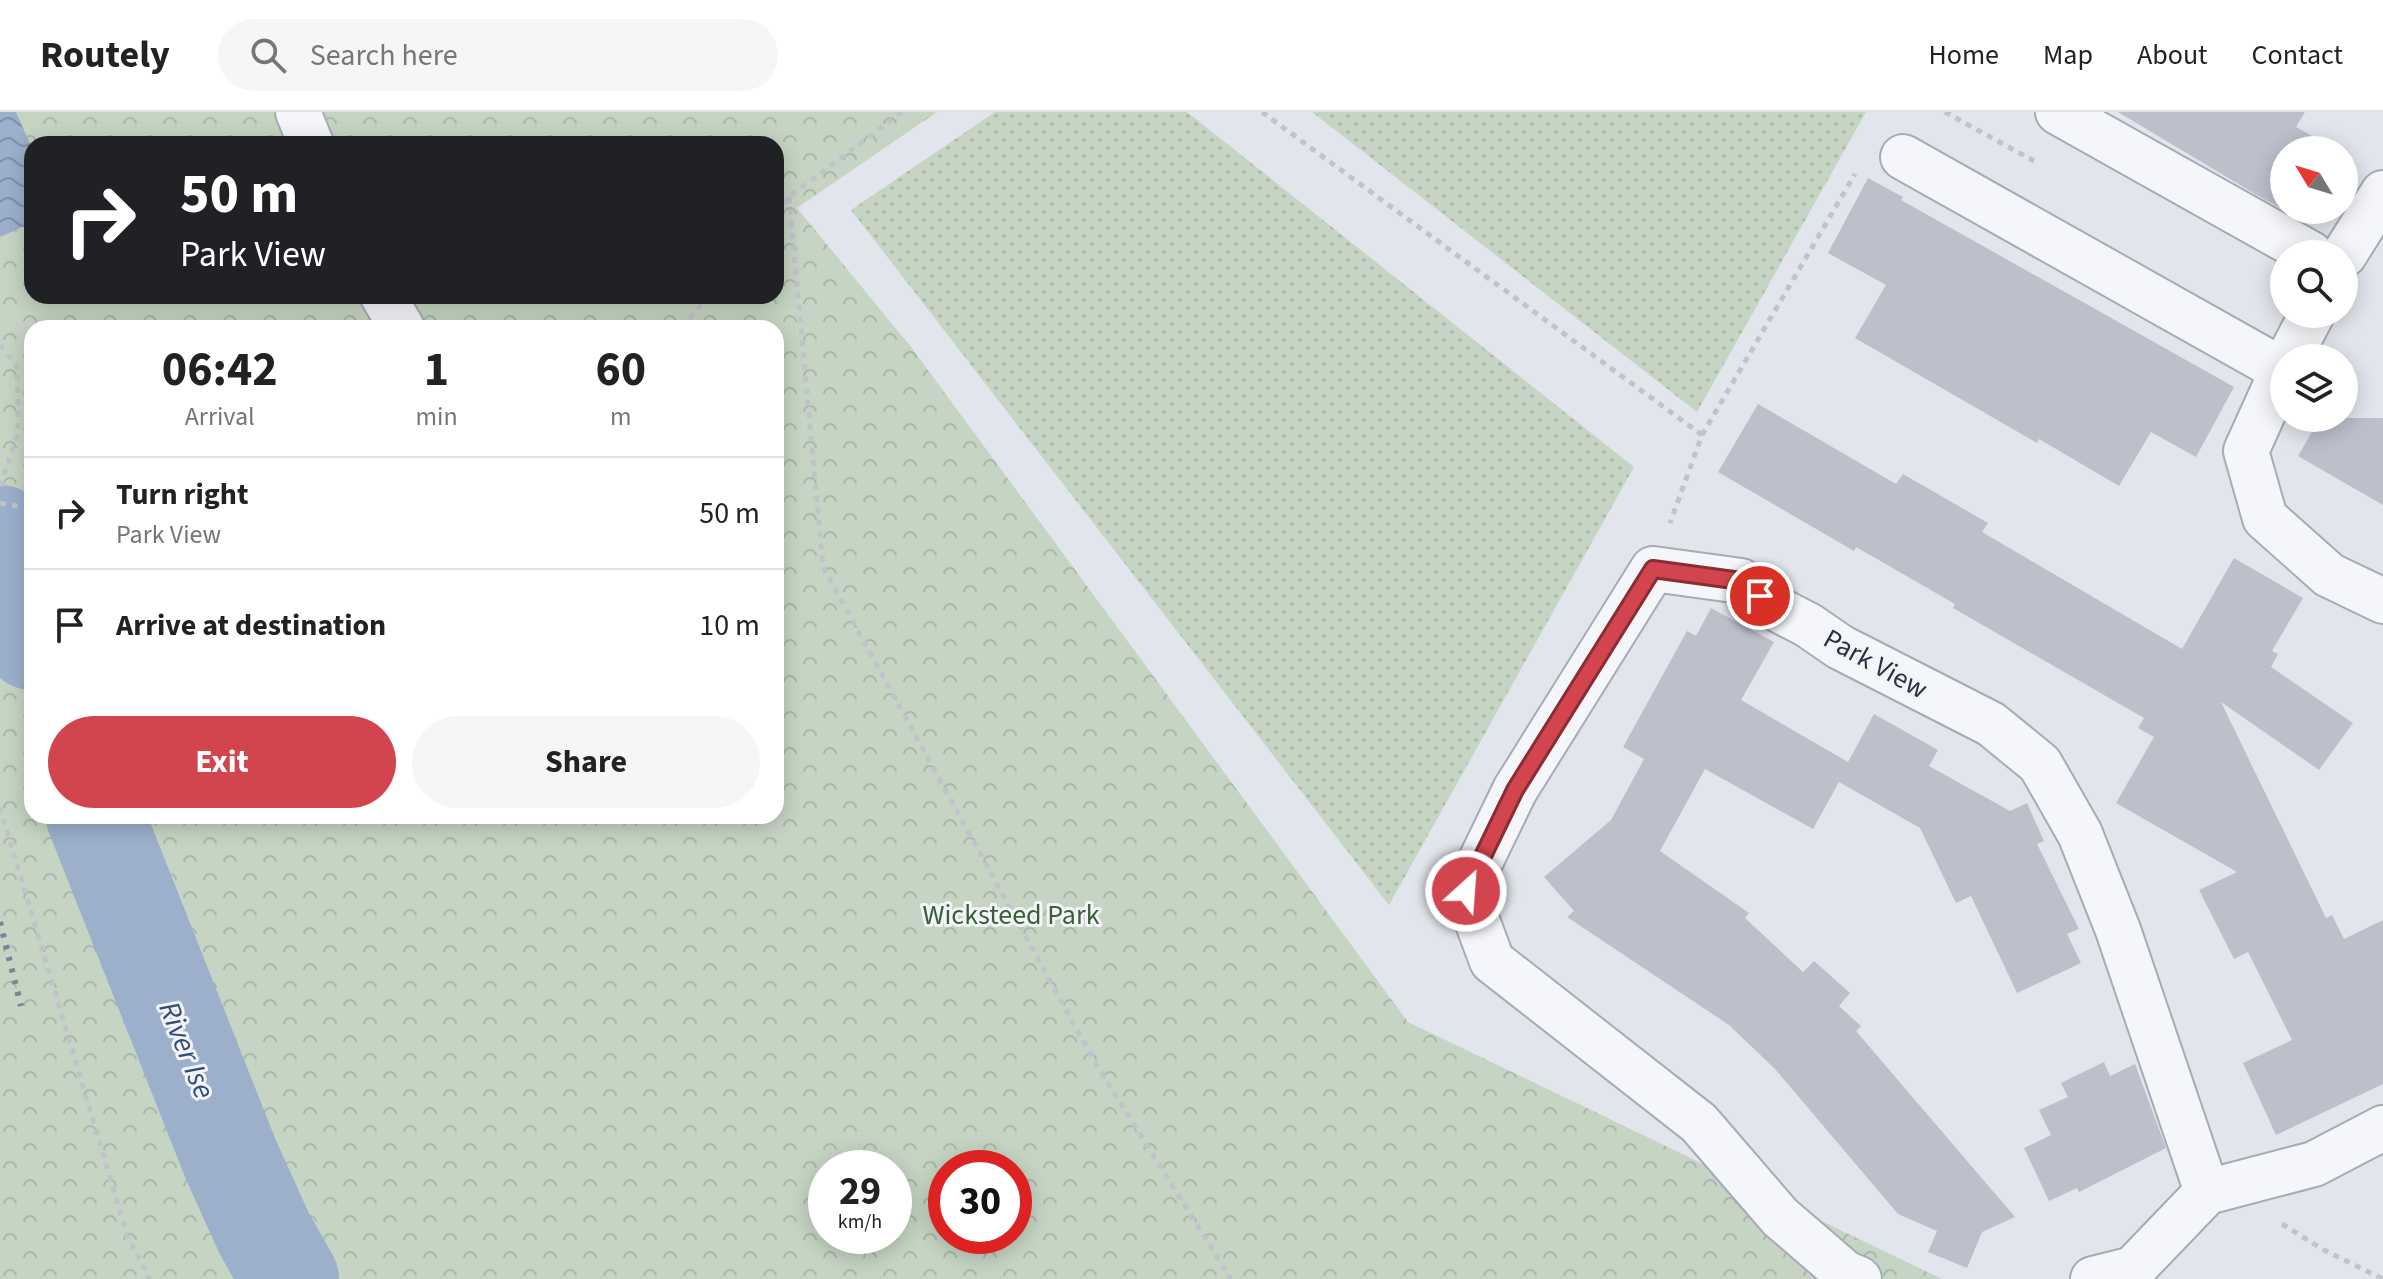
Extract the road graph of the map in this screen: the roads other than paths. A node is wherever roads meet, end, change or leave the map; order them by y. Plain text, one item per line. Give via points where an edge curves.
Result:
1 (298, 112) edge
2 (2058, 112) edge
3 (308, 136) edge
4 (1903, 157) dead end
5 (2383, 193) edge
6 (2286, 240) edge
7 (2353, 240) edge
8 (2270, 357) edge
9 (2270, 398) edge
10 (2383, 601) edge
11 (2383, 1128) edge
12 (2207, 1192) junction
13 (1859, 1279) edge
14 (2093, 1279) edge

1 - 3 street
2 - 6 street
4 - 8 street
5 - 7 street
9 - 10 street via 2246,451 2265,518 2329,575
11 - 12 street via 2314,1164
12 - 13 street, Park View via 2080,834 2040,764 1991,724 1840,647 1741,581 1653,569 1515,790 1466,891 1492,961 1699,1123 1780,1217
12 - 14 street via 2133,1269

